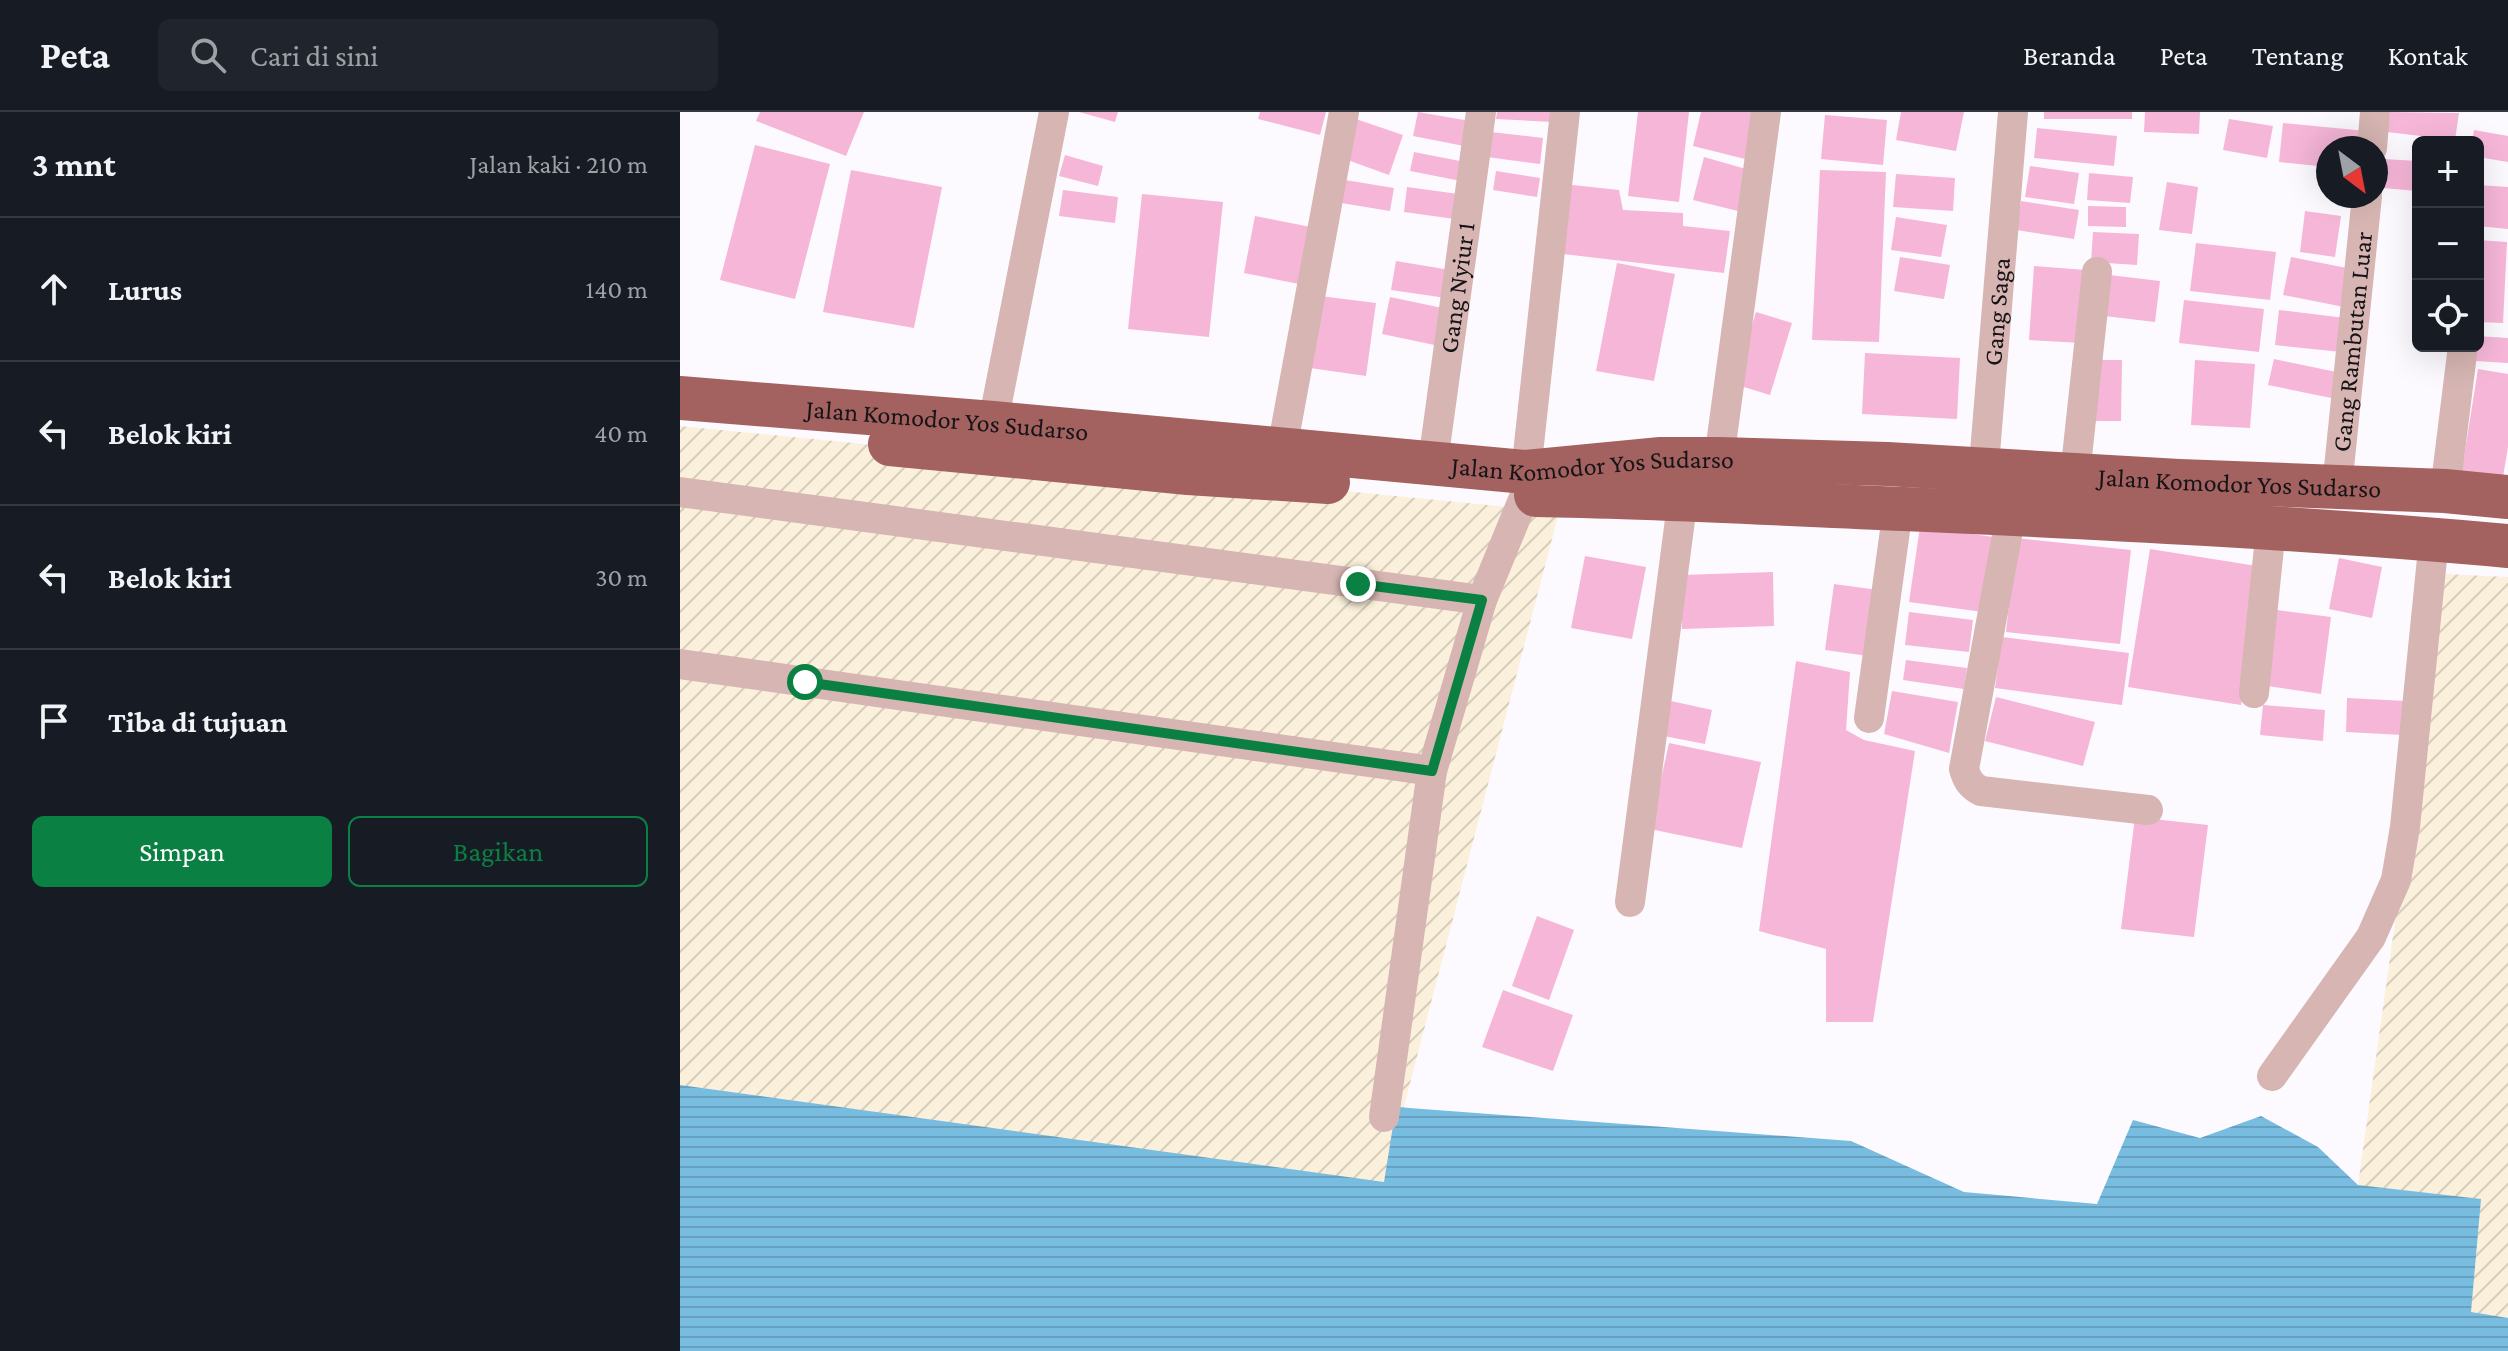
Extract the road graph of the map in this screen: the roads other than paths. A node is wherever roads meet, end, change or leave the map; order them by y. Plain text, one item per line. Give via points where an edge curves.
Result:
1 (1054, 112) edge
2 (1344, 112) edge
3 (1481, 112) edge
4 (1565, 112) edge
5 (1766, 112) edge
6 (2013, 112) edge
7 (2375, 112) edge
8 (2373, 136) edge
9 (2366, 208) edge
10 (2097, 272) dead end
11 (2462, 352) edge
12 (680, 398) edge
13 (993, 423) junction
14 (698, 424) edge
15 (1282, 449) junction
16 (2077, 457) junction
17 (1719, 459) junction
18 (1433, 462) junction
19 (1526, 483) junction
20 (2337, 487) junction
21 (2445, 491) junction
22 (680, 492) edge
23 (1683, 497) junction
24 (2508, 497) edge
25 (1992, 499) junction
26 (1898, 509) junction
27 (2271, 528) junction
28 (2434, 539) junction
29 (2508, 546) edge
30 (1482, 600) junction
31 (680, 664) edge
32 (2254, 693) dead end
33 (1869, 718) dead end
34 (1432, 771) junction
35 (2148, 810) dead end
36 (1630, 902) dead end
37 (2272, 1076) dead end
38 (1384, 1117) dead end

1 - 13 street
2 - 15 street
3 - 18 street, Gang Nyiur 1
4 - 19 street
5 - 17 street
6 - 25 street, Gang Saga
7 - 8 street
9 - 20 street, Gang Rambutan Luar
10 - 16 street
11 - 21 street
12 - 13 highway, Jalan Komodor Yos Sudarso
13 - 15 highway, Jalan Komodor Yos Sudarso
14 - 19 highway via 1188,473
15 - 18 highway, Jalan Komodor Yos Sudarso
16 - 20 highway, Jalan Komodor Yos Sudarso
16 - 25 highway, Jalan Komodor Yos Sudarso
17 - 19 highway, Jalan Komodor Yos Sudarso via 1661,459
17 - 25 highway, Jalan Komodor Yos Sudarso
18 - 19 highway, Jalan Komodor Yos Sudarso
19 - 23 highway
19 - 30 street
20 - 21 highway, Jalan Komodor Yos Sudarso
21 - 24 highway, Jalan Komodor Yos Sudarso
22 - 30 street
23 - 26 highway
23 - 36 street
25 - 26 highway
25 - 27 highway
25 - 35 street, Gang Saga via 1966,778 1981,791
26 - 33 street
27 - 28 highway
27 - 32 street
28 - 29 highway
28 - 37 street via 2396,880 2371,937
30 - 34 street
31 - 34 street
34 - 38 street

